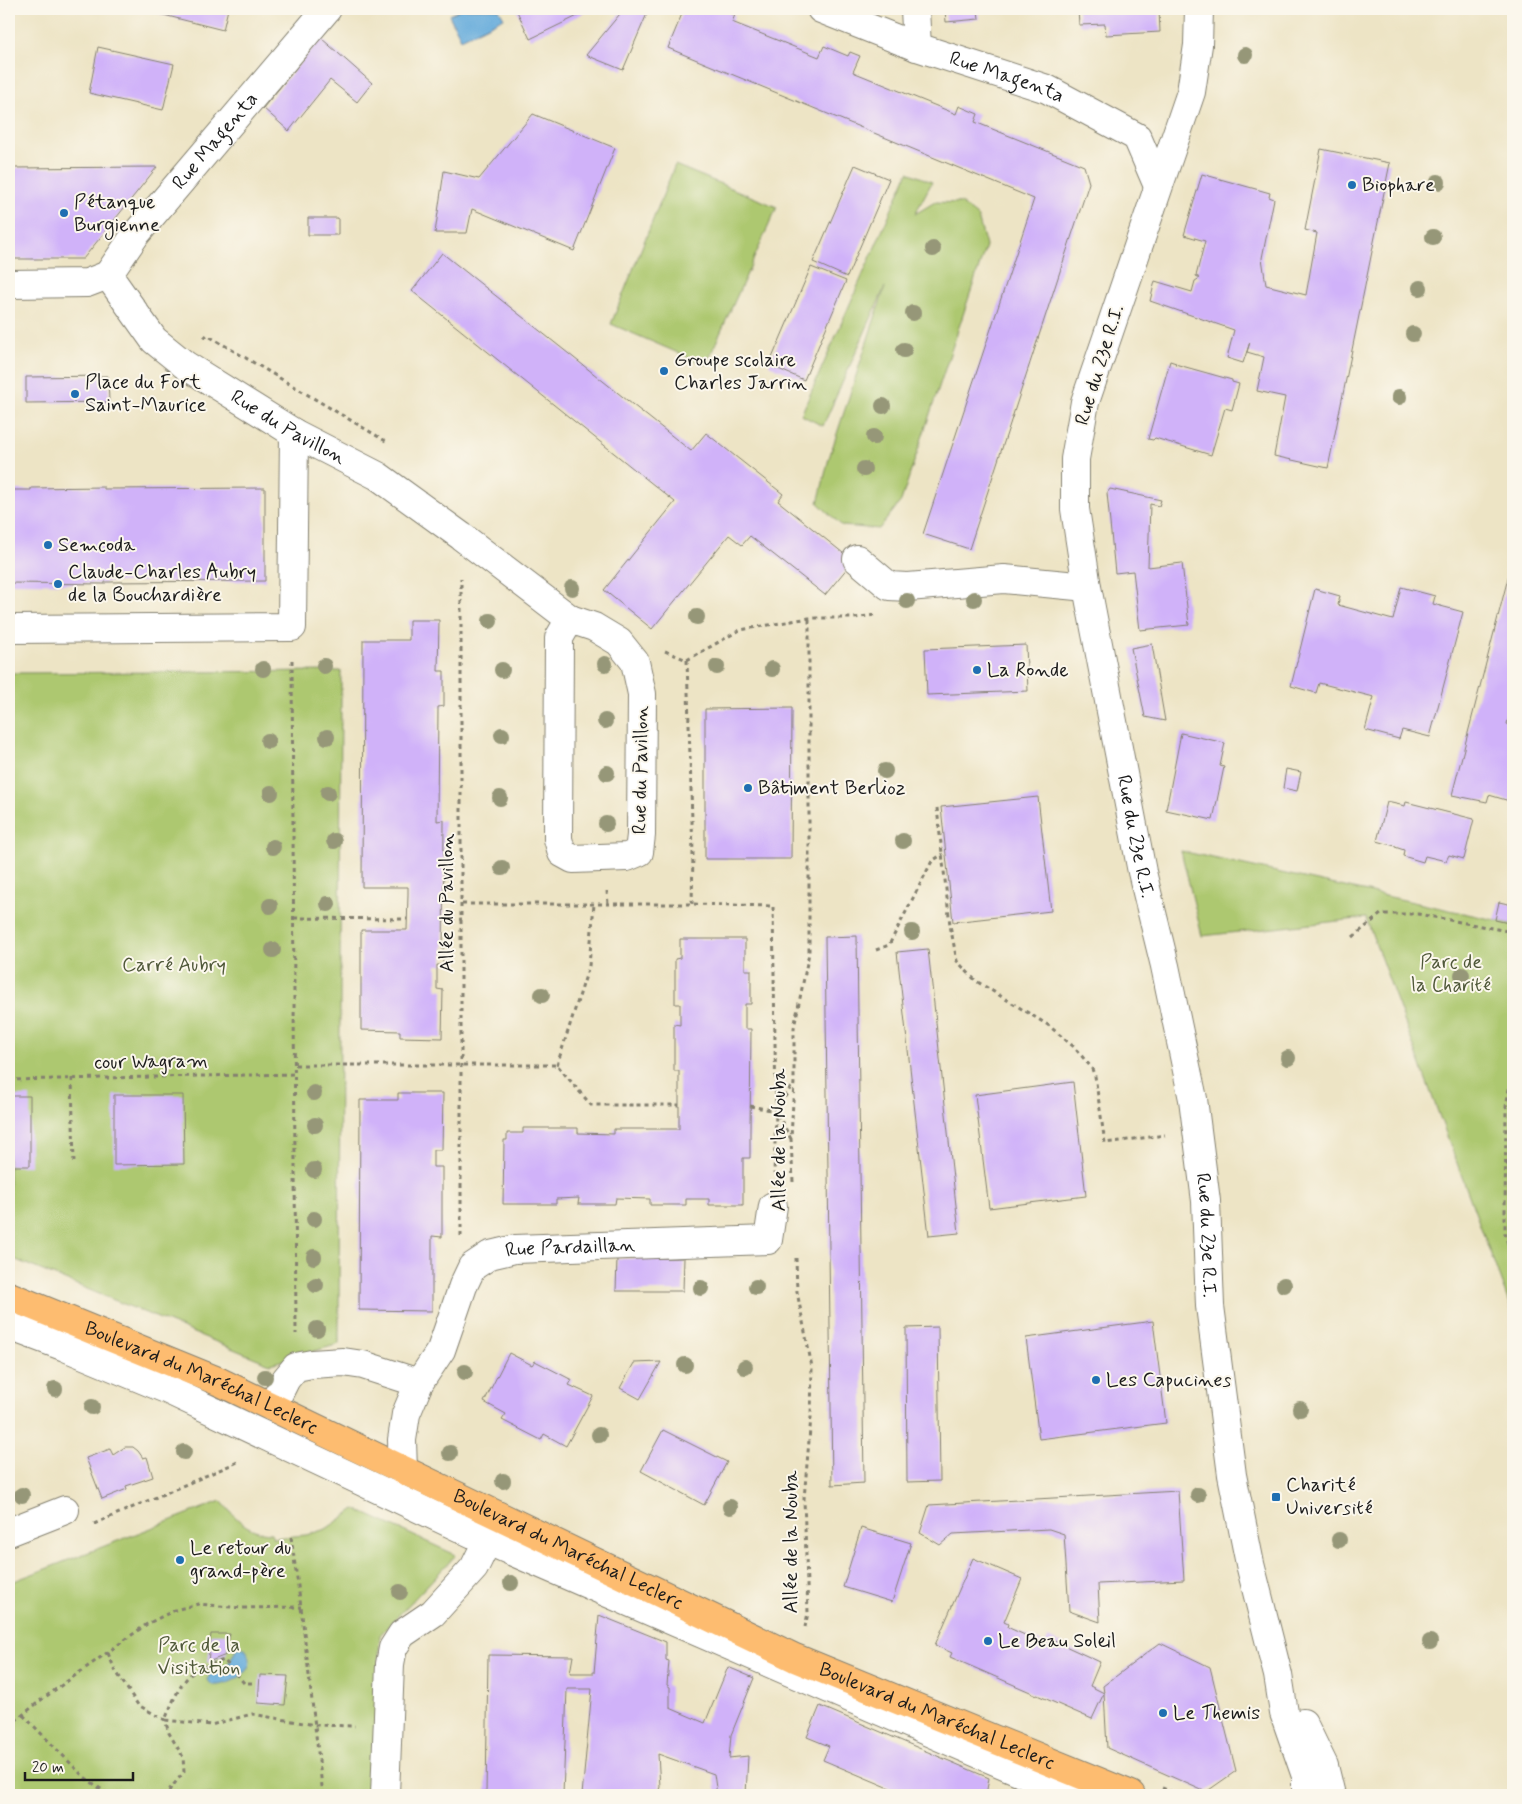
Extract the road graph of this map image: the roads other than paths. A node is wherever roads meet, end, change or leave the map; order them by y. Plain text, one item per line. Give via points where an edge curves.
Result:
1 (327, 9) edge
2 (821, 9) edge
3 (915, 9) edge
4 (1199, 9) edge
5 (917, 47) junction
6 (1158, 186) junction
7 (108, 275) junction
8 (9, 284) edge
9 (294, 433) junction
10 (857, 559) dead end
11 (1087, 587) junction
12 (570, 619) junction
13 (9, 629) edge
14 (772, 1206) road end
15 (9, 1296) edge
16 (9, 1326) edge
17 (419, 1383) junction
18 (272, 1407) junction
19 (403, 1471) junction
20 (65, 1510) dead end
21 (493, 1529) junction
22 (9, 1532) edge
23 (1278, 1675) junction
24 (1310, 1789) edge
25 (385, 1795) edge
26 (1074, 1795) edge
27 (1131, 1795) edge
28 (1331, 1795) edge

1 - 7 street, Rue Magenta via 136,234
2 - 5 street, Rue Magenta
3 - 5 street
4 - 6 street, Rue du 23e R.I. via 1191,92
5 - 6 street, Rue Magenta via 1047,89 1137,137
6 - 11 street, Rue du 23e R.I. via 1084,409 1075,459 1075,509
7 - 8 street via 87,283
7 - 9 street, Rue du Pavillon via 154,340 185,365
9 - 12 street, Rue du Pavillon via 378,476
9 - 13 street via 292,627
10 - 11 street via 888,586 1004,579
11 - 23 street, Rue du 23e R.I. via 1142,872 1193,1099 1206,1201 1210,1306 1232,1475
12 - 12 street, Rue du Pavillon via 559,638 558,839 562,853 573,859 627,857 639,852 641,835 642,694 635,662 619,642 594,627
14 - 17 street, Rue Pardaillan via 768,1240 515,1248 490,1255 472,1267 441,1350
15 - 18 main road, Boulevard du Maréchal Leclerc via 220,1382
16 - 21 street, Boulevard du Maréchal Leclerc via 166,1389 284,1445
17 - 18 street via 363,1365 343,1362 312,1364 296,1367
17 - 19 street via 406,1414 402,1440
18 - 19 main road, Boulevard du Maréchal Leclerc
19 - 21 main road, Boulevard du Maréchal Leclerc
20 - 22 street
21 - 25 street via 474,1568 433,1613 402,1634 394,1648 390,1664
21 - 26 street, Boulevard du Maréchal Leclerc
21 - 27 main road, Boulevard du Maréchal Leclerc
23 - 24 street, Rue du 23e R.I. via 1284,1713
23 - 28 street, Rue du 23e R.I. via 1324,1766

